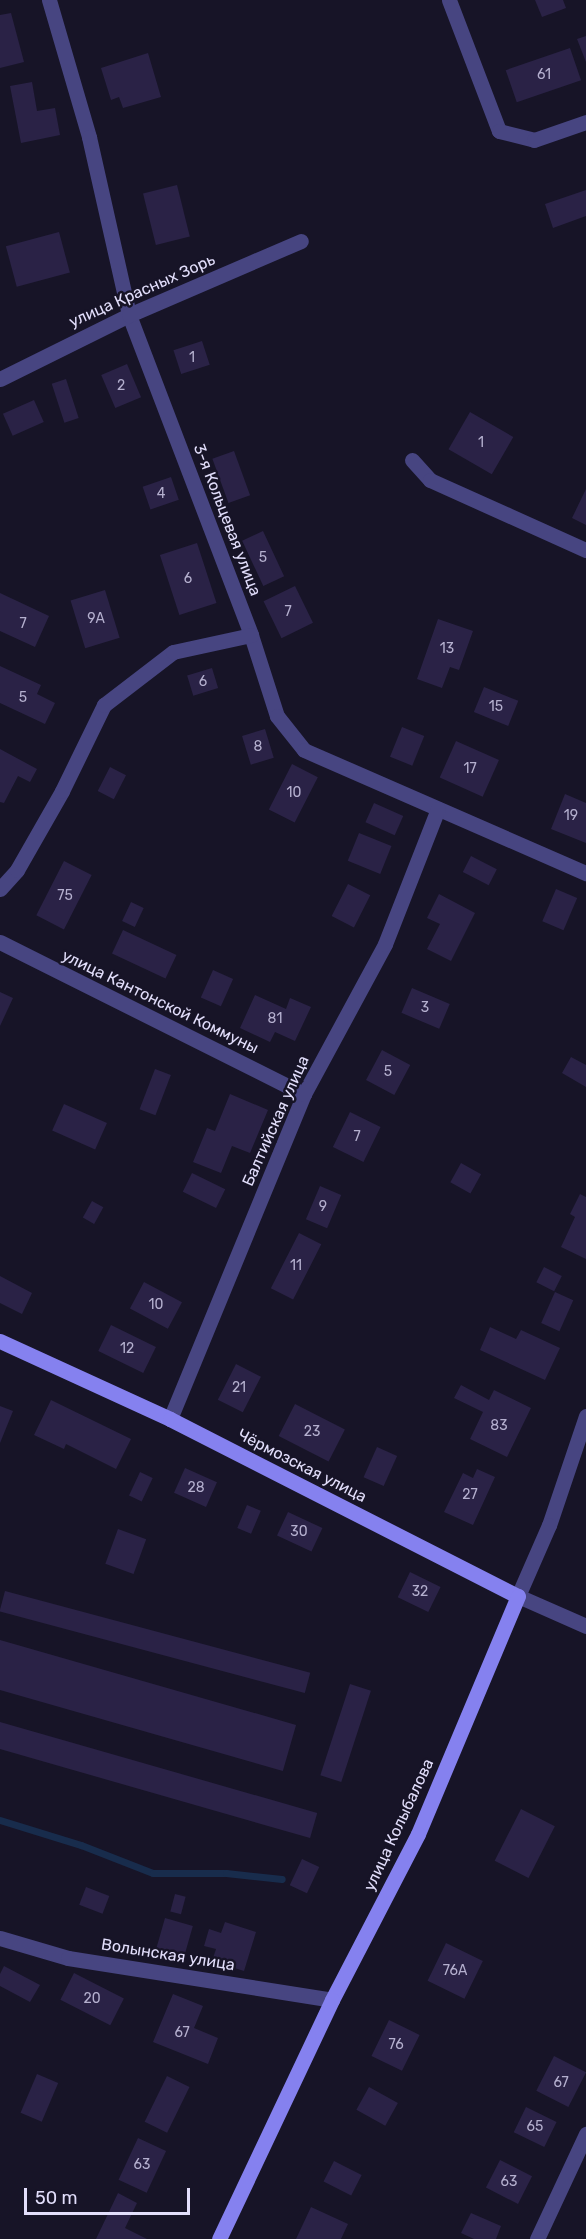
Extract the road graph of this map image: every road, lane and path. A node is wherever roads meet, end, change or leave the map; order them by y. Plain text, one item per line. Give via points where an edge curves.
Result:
1 (49, 0) edge
2 (449, 0) edge
3 (586, 122) edge
4 (301, 241) dead end
5 (129, 315) junction
6 (0, 379) edge
7 (412, 460) dead end
8 (586, 550) edge
9 (251, 635) junction
10 (438, 809) junction
11 (586, 873) edge
12 (0, 889) edge
13 (0, 942) edge
14 (304, 1094) junction
15 (0, 1341) edge
16 (586, 1416) edge
17 (170, 1419) junction
18 (518, 1596) junction
19 (586, 1626) edge
20 (0, 1938) edge
21 (332, 2000) junction
22 (586, 2134) edge
23 (219, 2239) edge
24 (537, 2239) edge

1 - 5 street, 3-я Кольцевая улица via 89,137
2 - 3 street via 499,131 534,140
4 - 5 street, улица Красных Зорь
5 - 6 street, улица Красных Зорь
5 - 9 street, 3-я Кольцевая улица
7 - 8 street via 430,480
9 - 10 street, 3-я Кольцевая улица via 278,716 304,750
9 - 12 street via 173,652 104,705 62,791 17,870
10 - 11 street, 3-я Кольцевая улица
10 - 14 street, Балтийская улица via 385,944
13 - 14 street, улица Кантонской Коммуны
14 - 17 street, Балтийская улица
15 - 17 street, Чёрмозская улица
16 - 18 street, улица Колыбалова via 549,1525
17 - 18 street, Чёрмозская улица
18 - 19 street, Чёрмозская улица
18 - 21 street, улица Колыбалова via 418,1834
20 - 21 street, Волынская улица via 68,1958
21 - 23 street, улица Колыбалова
22 - 24 street

